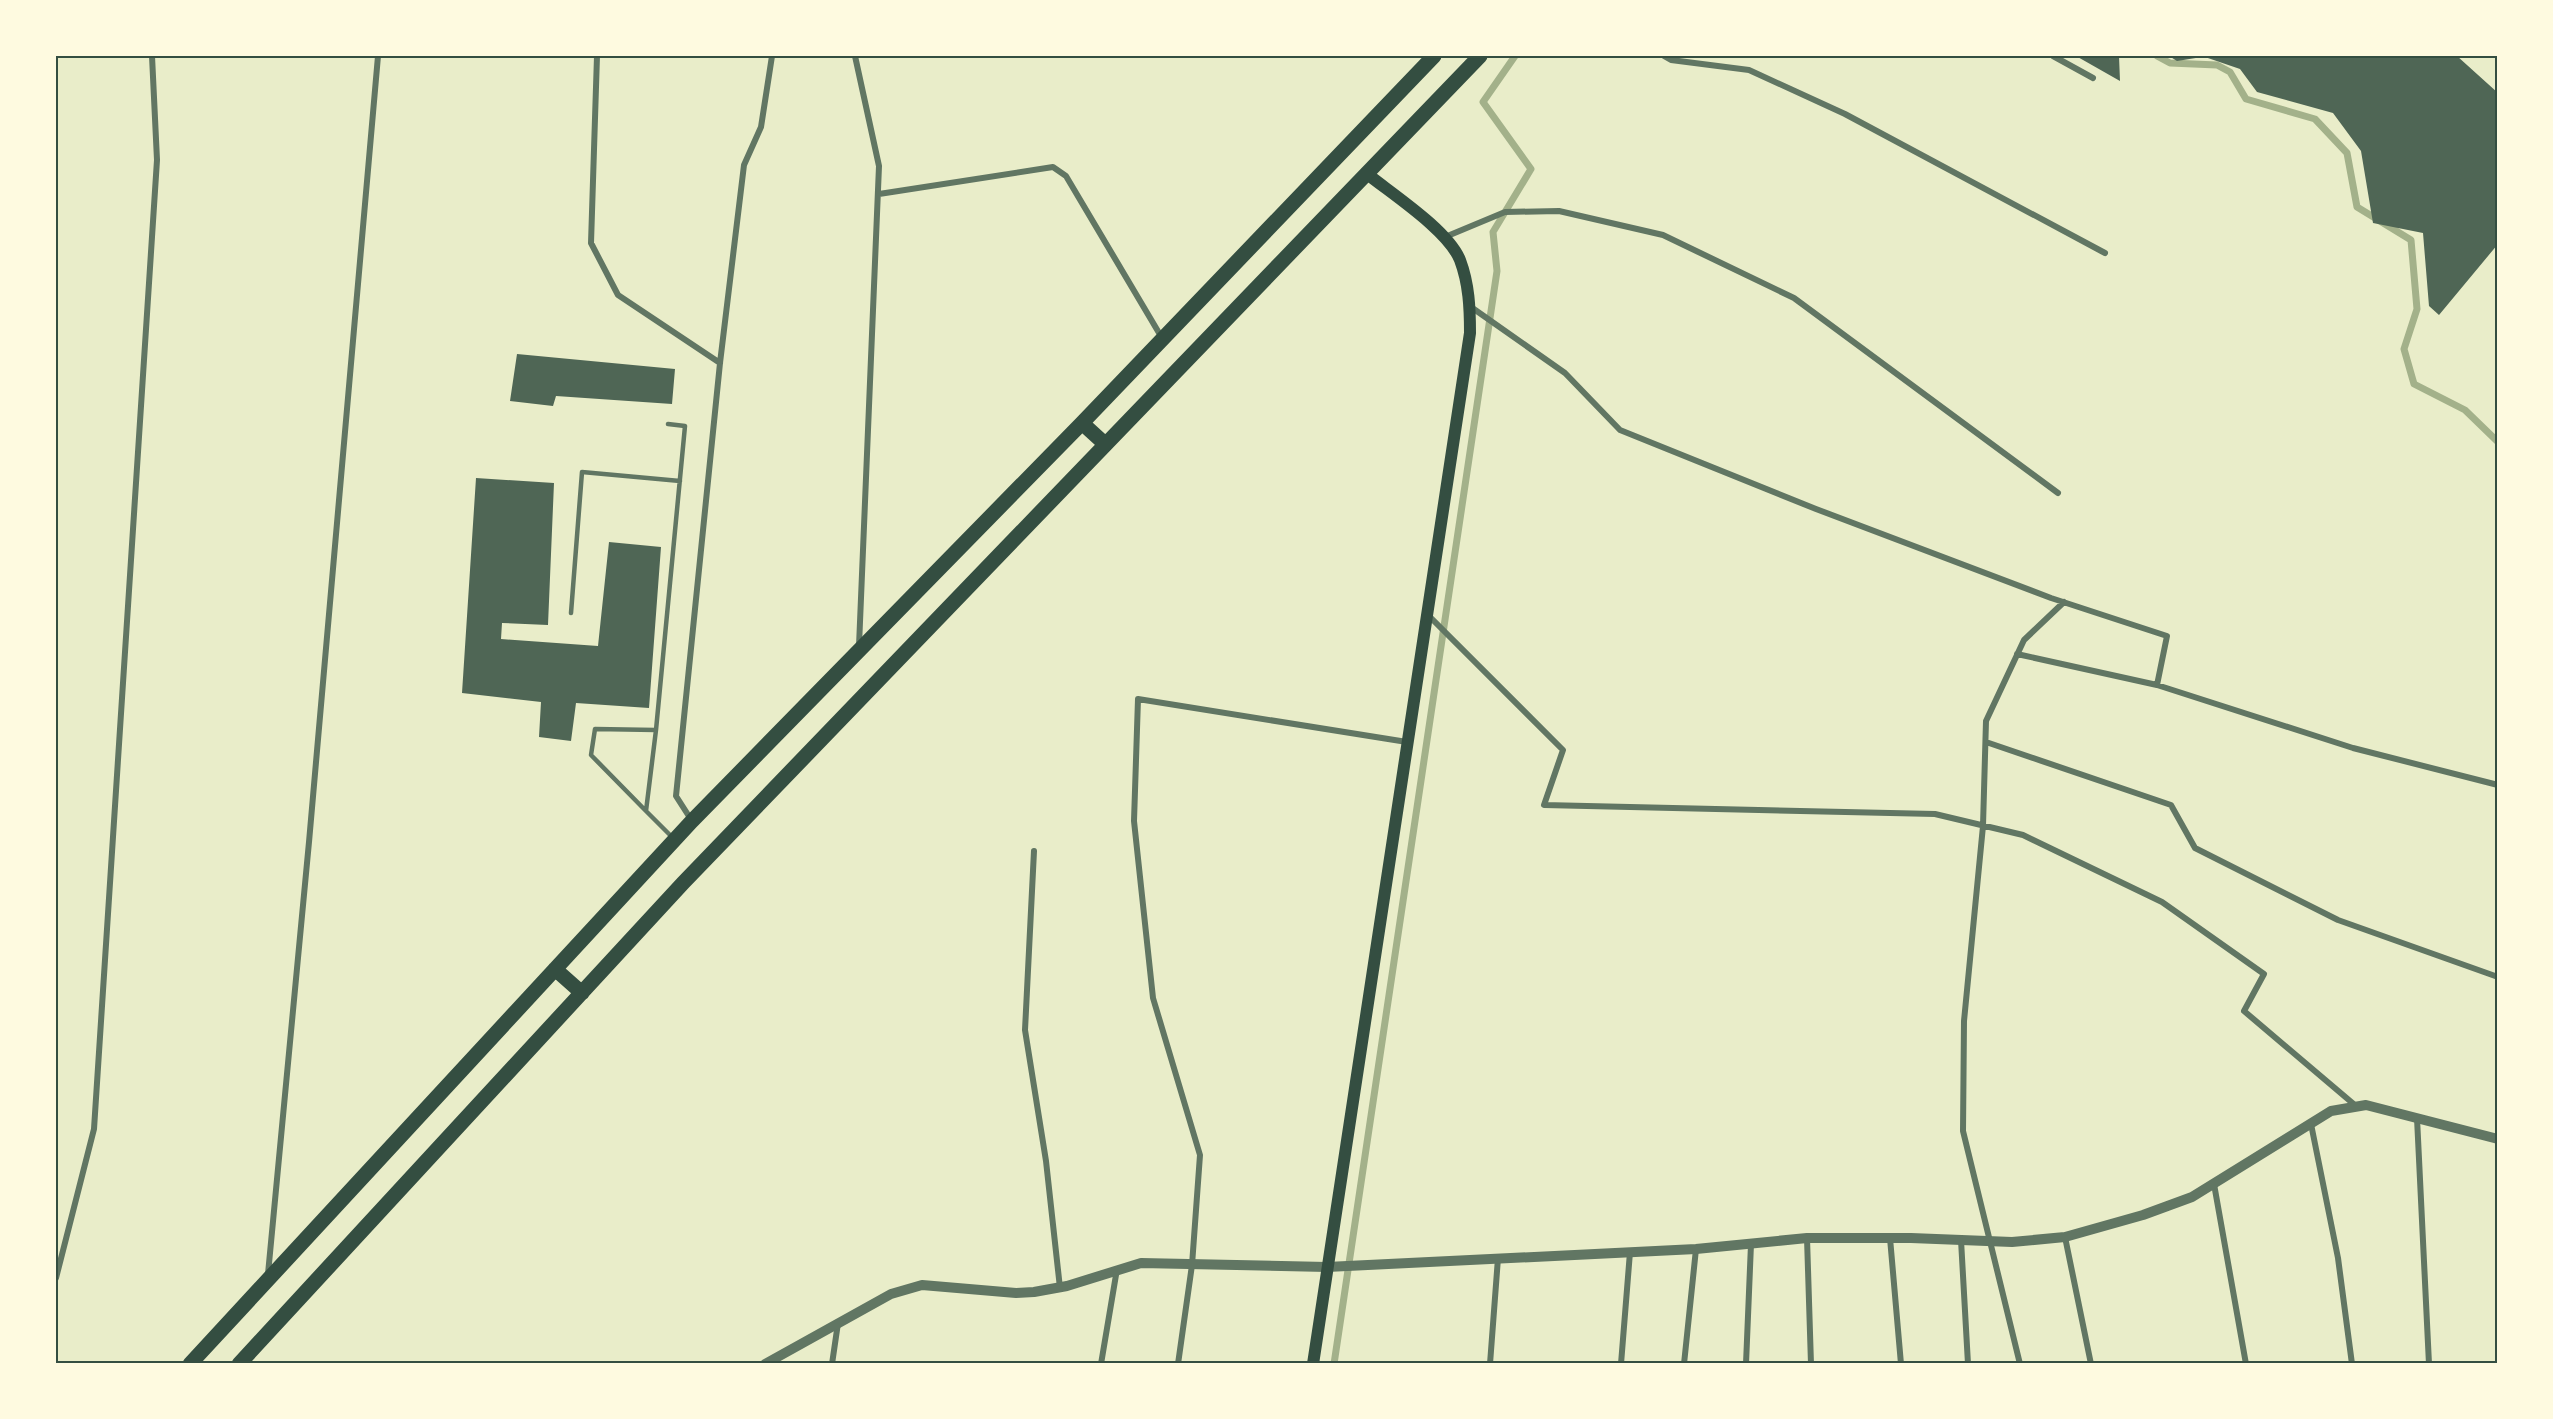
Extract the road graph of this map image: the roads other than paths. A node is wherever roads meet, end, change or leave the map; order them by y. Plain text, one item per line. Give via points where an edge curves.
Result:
1 (152, 56) edge
2 (378, 56) edge
3 (597, 56) edge
4 (772, 56) edge
5 (855, 56) edge
6 (1434, 56) edge
7 (1480, 56) edge
8 (1664, 56) edge
9 (2052, 56) edge
10 (2093, 78) dead end
11 (1366, 173) junction
12 (879, 194) junction
13 (1445, 237) junction
14 (2105, 253) dead end
15 (1470, 306) junction
16 (1163, 338) junction
17 (720, 363) junction
18 (1082, 423) junction
19 (668, 424) dead end
20 (1105, 444) junction
21 (680, 481) junction
22 (2058, 494) dead end
23 (2064, 602) junction
24 (571, 613) dead end
25 (1427, 613) junction
26 (858, 652) junction
27 (2017, 654) junction
28 (2157, 685) junction
29 (656, 730) junction
30 (1407, 742) junction
31 (1986, 742) junction
32 (2498, 785) edge
33 (646, 811) junction
34 (692, 821) junction
35 (1983, 826) junction
36 (675, 840) junction
37 (1034, 851) dead end
38 (555, 969) junction
39 (2498, 976) edge
40 (582, 993) junction
41 (2356, 1106) junction
42 (2417, 1118) junction
43 (2311, 1124) junction
44 (2498, 1139) edge
45 (2214, 1184) junction
46 (2065, 1237) junction
47 (1807, 1238) junction
48 (1890, 1238) junction
49 (1961, 1240) junction
50 (1990, 1241) junction
51 (1751, 1244) junction
52 (1696, 1249) junction
53 (1630, 1252) junction
54 (1498, 1258) junction
55 (1192, 1265) junction
56 (1327, 1267) junction
57 (1117, 1269) junction
58 (56, 1278) edge
59 (268, 1279) junction
60 (1060, 1288) junction
61 (838, 1322) junction
62 (190, 1364) edge
63 (239, 1364) edge
64 (765, 1364) edge
65 (832, 1364) edge
66 (1101, 1364) edge
67 (1178, 1364) edge
68 (1313, 1364) edge
69 (1490, 1364) edge
70 (1621, 1364) edge
71 (1684, 1364) edge
72 (1746, 1364) edge
73 (1811, 1364) edge
74 (1901, 1364) edge
75 (1968, 1364) edge
76 (2020, 1364) edge
77 (2091, 1364) edge
78 (2246, 1364) edge
79 (2352, 1364) edge
80 (2429, 1364) edge

1 - 58 street via 157,160 94,1130
2 - 59 street
3 - 17 street via 591,243 618,295
4 - 17 street via 761,127 744,165
5 - 12 street via 879,166
6 - 16 main road
7 - 11 main road
8 - 14 street via 1749,70 1845,114
9 - 10 street
11 - 13 main road
11 - 20 main road
12 - 16 street via 1053,167 1066,176
12 - 26 street
13 - 15 main road via 1459,258
13 - 22 street via 1505,212 1559,211 1663,235 1794,298
15 - 23 street via 1565,373 1620,430
15 - 25 main road via 1470,333
16 - 18 main road
17 - 34 street via 676,796
18 - 20 main road
18 - 26 main road
19 - 21 lane via 685,426
20 - 40 main road
21 - 24 lane via 582,472
21 - 29 lane
23 - 27 street via 2024,640
23 - 28 street via 2167,636
25 - 30 main road
25 - 35 street via 1563,750 1544,805 1935,814
26 - 34 main road
27 - 28 street
27 - 31 street via 1986,720
28 - 32 street via 2353,748
29 - 33 lane
29 - 33 lane via 595,729 591,755
30 - 55 street via 1138,699 1134,820 1153,998 1200,1155
30 - 56 main road
31 - 35 street
31 - 39 street via 2171,805 2194,848 2338,920
33 - 36 lane
34 - 36 main road
35 - 41 street via 2023,835 2162,902 2264,974 2244,1011
35 - 50 street via 1964,1021 1964,1131
36 - 38 main road
37 - 60 street via 1025,1030 1046,1161
38 - 40 main road
38 - 59 main road
40 - 63 main road
41 - 42 street
41 - 43 street via 2331,1111
42 - 44 street
42 - 80 street
43 - 45 street
43 - 79 street via 2337,1258
45 - 46 street via 2192,1197 2143,1215
45 - 78 street
46 - 50 street
46 - 77 street
47 - 48 street
47 - 51 street
47 - 73 street
48 - 49 street
48 - 74 street
49 - 50 street
49 - 75 street
50 - 76 street
51 - 52 street
51 - 72 street
52 - 53 street
52 - 71 street
53 - 54 street
53 - 70 street
54 - 56 street
54 - 69 street
55 - 56 street
55 - 57 street via 1141,1263
55 - 67 street
56 - 68 main road
57 - 60 street
57 - 66 street
59 - 62 main road
60 - 61 street via 1016,1293 922,1285 891,1294
61 - 64 street
61 - 65 street

